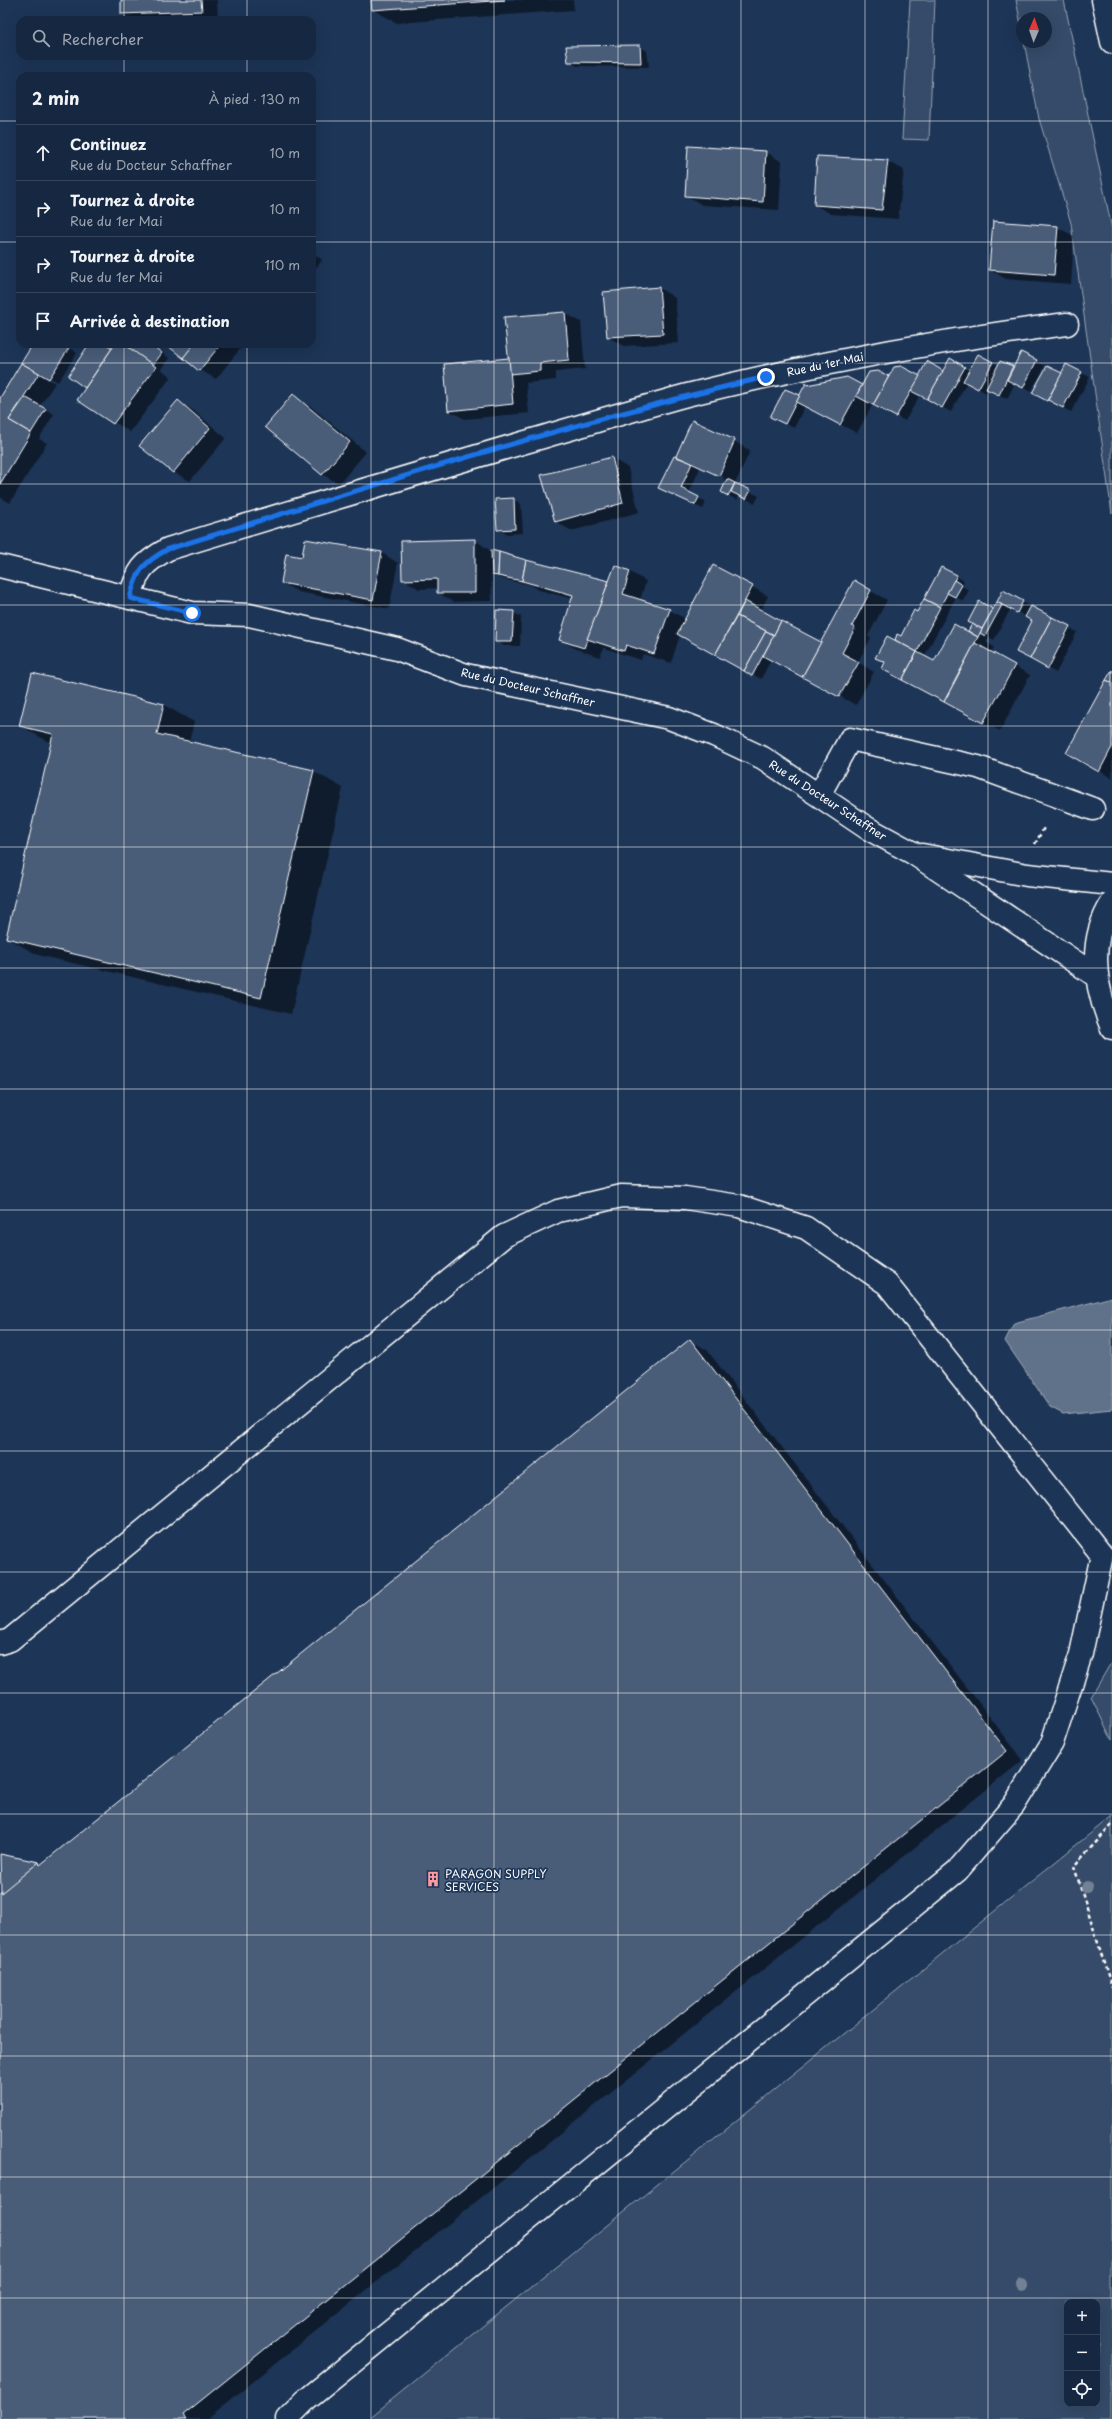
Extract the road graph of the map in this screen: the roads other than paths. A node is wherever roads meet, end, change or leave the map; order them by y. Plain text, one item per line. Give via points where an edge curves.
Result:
1 (1103, 0) edge
2 (1112, 42) edge
3 (1067, 324) dead end
4 (0, 566) edge
5 (130, 598) junction
6 (819, 795) junction
7 (1093, 808) dead end
8 (912, 853) junction
9 (1112, 884) edge
10 (1112, 902) edge
11 (1096, 976) junction
12 (1112, 1028) edge
13 (0, 1643) edge
14 (287, 2419) edge

1 - 2 street
3 - 5 street, Rue du 1er Mai via 941,342 766,377 685,396 419,472 168,549 148,560 138,572
4 - 5 street, Rue du Docteur Schaffner
5 - 6 street, Rue du Docteur Schaffner via 192,613 249,615 397,649 466,675 669,718 763,758
6 - 7 street via 850,739 978,767
6 - 8 street, Rue du Docteur Schaffner via 867,828
8 - 9 street, Rue du Docteur Schaffner via 1027,875
8 - 11 street, Rue du Docteur Schaffner
10 - 11 street via 1102,925 1097,948
11 - 12 street via 1101,1003
13 - 14 street via 10,1640 504,1236 558,1211 621,1196 685,1198 739,1206 806,1228 887,1284 1102,1555 1082,1654 1052,1743 1014,1805 957,1871 311,2396

